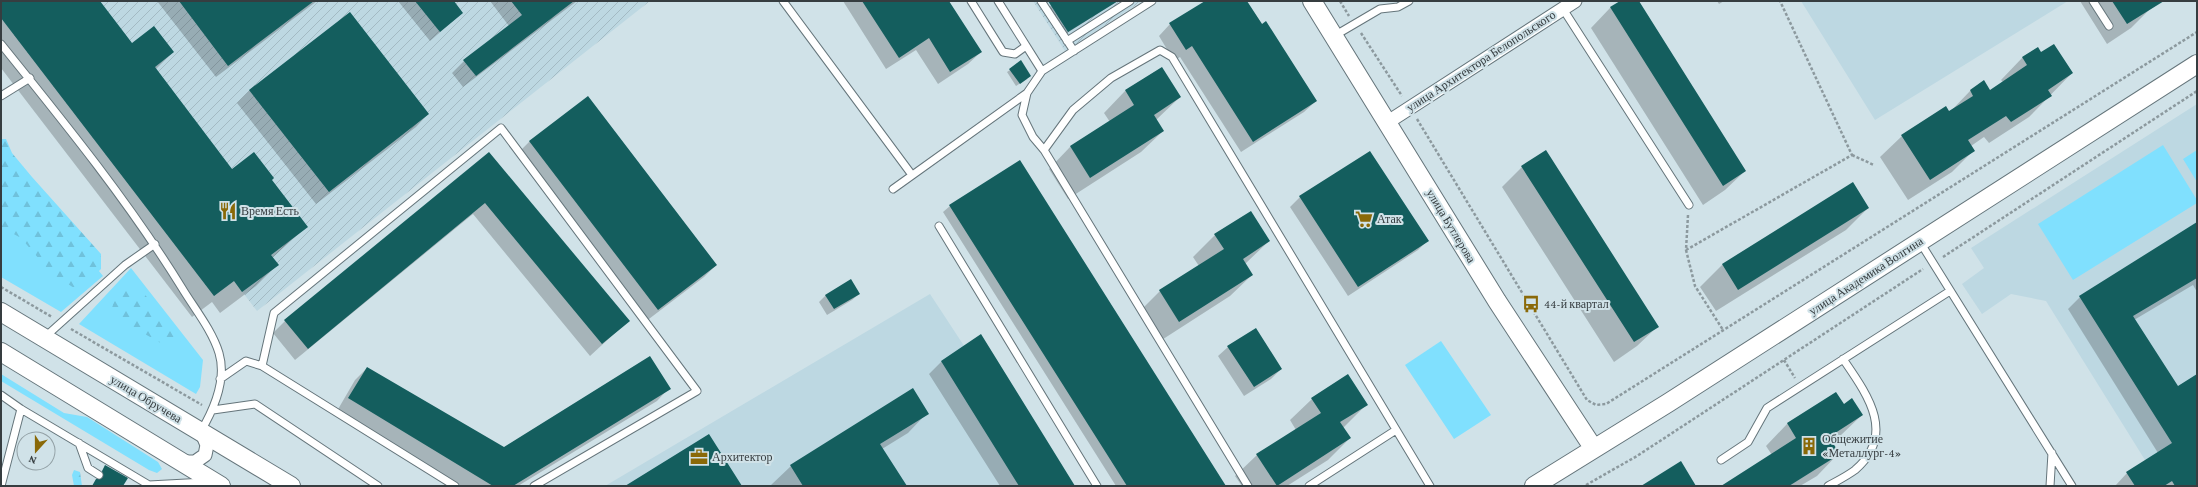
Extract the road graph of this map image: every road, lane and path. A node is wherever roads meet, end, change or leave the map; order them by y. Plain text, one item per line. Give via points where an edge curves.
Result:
1 (783, 1) edge
2 (970, 1) edge
3 (998, 1) edge
4 (1130, 1) edge
5 (1152, 1) edge
6 (1312, 1) edge
7 (1340, 1) edge
8 (1409, 1) edge
9 (1575, 1) edge
10 (1780, 1) edge
11 (2093, 1) edge
12 (1043, 2) edge
13 (1395, 4) edge
14 (1563, 9) junction
15 (1355, 25) junction
16 (2108, 26) dead end
17 (2197, 32) edge
18 (1334, 36) junction
19 (1067, 41) junction
20 (1, 44) edge
21 (1026, 46) junction
22 (1074, 51) junction
23 (2197, 64) edge
24 (1042, 71) junction
25 (30, 78) junction
26 (2197, 91) edge
27 (1027, 93) junction
28 (1, 96) edge
29 (1410, 107) junction
30 (1388, 122) junction
31 (1044, 150) junction
32 (1852, 155) junction
33 (1874, 165) dead end
34 (912, 175) junction
35 (893, 189) dead end
36 (1689, 205) joint
37 (939, 226) dead end
38 (1920, 242) junction
39 (155, 244) junction
40 (1686, 250) junction
41 (1932, 263) junction
42 (1, 287) edge
43 (1950, 291) junction
44 (1, 312) edge
45 (61, 323) junction
46 (1723, 330) junction
47 (45, 338) junction
48 (1, 352) edge
49 (1843, 359) junction
50 (1784, 360) junction
51 (262, 366) junction
52 (220, 379) junction
53 (1800, 387) junction
54 (1, 395) edge
55 (21, 409) junction
56 (213, 410) junction
57 (1396, 430) junction
58 (201, 431) junction
59 (79, 443) junction
60 (1594, 449) junction
61 (2052, 453) junction
62 (1721, 460) dead end
63 (183, 462) junction
64 (99, 475) dead end
65 (217, 484) edge
66 (1586, 485) edge
67 (1, 486) edge
68 (148, 486) edge
69 (291, 486) edge
70 (378, 486) edge
71 (455, 486) edge
72 (534, 486) edge
73 (1097, 486) edge
74 (1248, 486) edge
75 (1309, 486) edge
76 (1430, 486) edge
77 (1534, 486) edge
78 (1828, 486) edge
79 (2050, 486) edge
80 (2072, 486) edge

1 - 34 lane
2 - 21 lane via 1003,52 1015,54
3 - 21 lane
4 - 19 lane
5 - 22 lane
6 - 18 street, улица Бутлерова
7 - 15 path
8 - 13 lane
9 - 14 street, улица Архитектора Белопольского
10 - 32 path
11 - 16 lane
12 - 19 lane
13 - 15 lane via 1380,9
14 - 29 street, улица Архитектора Белопольского
14 - 36 lane
15 - 18 lane
15 - 29 path
17 - 46 path
18 - 30 street, улица Бутлерова
19 - 22 lane
20 - 25 lane
21 - 24 lane
22 - 24 lane
23 - 38 street, улица Академика Волгина
24 - 27 lane
25 - 28 lane
25 - 39 lane
26 - 41 path
27 - 31 lane via 1022,115 1033,137
27 - 34 lane
29 - 30 street, улица Архитектора Белопольского
29 - 46 path via 1587,400 1596,405 1606,404
30 - 60 street, улица Бутлерова via 1497,301
31 - 57 lane via 1073,110 1111,78 1160,50 1172,57
31 - 74 lane
32 - 33 path
32 - 40 path
34 - 35 lane
36 - 40 path
37 - 73 lane
38 - 41 lane
38 - 60 street, улица Академика Волгина
39 - 45 lane via 125,265
39 - 52 lane via 212,337 219,354 222,370
40 - 46 path via 1695,286
41 - 43 lane
41 - 50 path
42 - 45 path
43 - 49 lane
43 - 61 lane
44 - 47 street, улица Обручева
45 - 47 lane
45 - 56 path via 192,401
47 - 58 street, улица Обручева
48 - 63 street
49 - 53 lane
49 - 78 lane via 1862,386 1876,419 1874,448 1855,470
50 - 53 path
50 - 66 path via 1637,456
51 - 52 lane via 246,361
51 - 71 lane
51 - 72 lane via 274,313 501,128 697,391
52 - 56 lane
53 - 62 lane via 1767,408 1748,442
54 - 55 lane
55 - 59 lane
55 - 67 lane
56 - 58 lane
56 - 70 lane via 255,404
57 - 75 lane
57 - 76 lane
58 - 63 street via 207,444 205,455 195,462
58 - 69 street, улица Обручева
59 - 64 lane via 88,468
59 - 68 lane
60 - 77 street, улица Академика Волгина
61 - 79 lane
61 - 80 lane
63 - 65 street
65 - 68 lane

